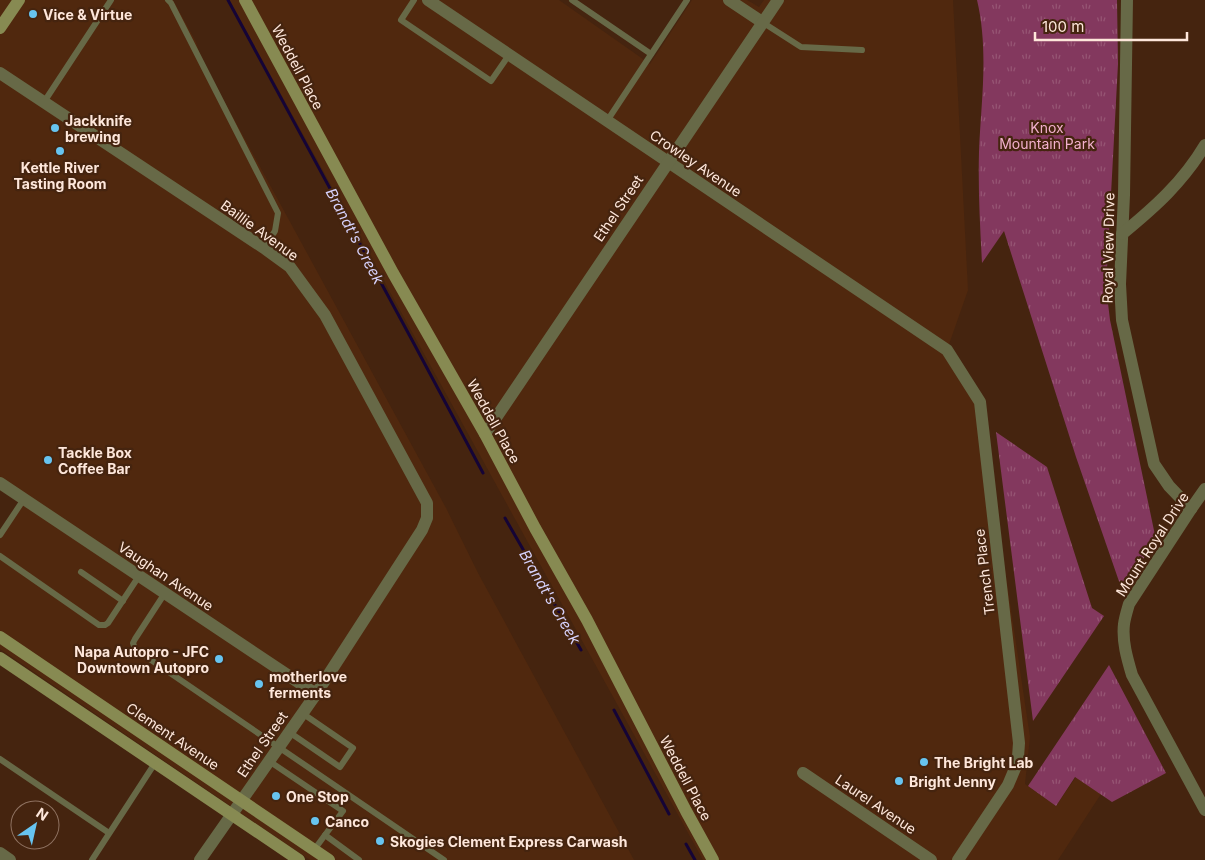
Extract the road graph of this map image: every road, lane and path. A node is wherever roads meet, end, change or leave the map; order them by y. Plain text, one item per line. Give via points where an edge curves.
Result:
1 (19, 0) edge
2 (111, 0) edge
3 (168, 0) edge
4 (245, 0) edge
5 (414, 0) edge
6 (428, 0) edge
7 (572, 0) edge
8 (687, 0) edge
9 (729, 0) edge
10 (778, 0) edge
11 (1127, 0) edge
12 (762, 22) junction
13 (0, 28) edge
14 (862, 50) dead end
15 (651, 54) junction
16 (509, 55) junction
17 (0, 73) edge
18 (44, 102) junction
19 (607, 121) junction
20 (1205, 145) edge
21 (668, 162) junction
22 (1122, 234) junction
23 (264, 248) junction
24 (947, 350) joint
25 (485, 434) junction
26 (0, 483) edge
27 (1205, 489) edge
28 (24, 499) junction
29 (1191, 509) junction
30 (427, 518) joint
31 (0, 519) edge
32 (7, 524) junction
33 (0, 535) edge
34 (0, 556) edge
35 (81, 572) dead end
36 (139, 576) junction
37 (165, 593) junction
38 (123, 601) junction
39 (0, 637) edge
40 (0, 658) edge
41 (316, 694) junction
42 (302, 714) junction
43 (289, 732) junction
44 (279, 747) junction
45 (0, 759) edge
46 (269, 762) junction
47 (155, 763) junction
48 (803, 774) dead end
49 (241, 800) junction
50 (1205, 810) edge
51 (232, 814) junction
52 (110, 833) junction
53 (325, 835) junction
54 (314, 850) junction
55 (0, 853) edge
56 (293, 858) edge
57 (10, 860) edge
58 (92, 860) edge
59 (200, 860) edge
60 (329, 860) edge
61 (359, 860) edge
62 (444, 860) edge
63 (712, 860) edge
64 (931, 860) edge
65 (958, 860) edge

1 - 13 street
2 - 18 lane
3 - 23 lane via 278,213 275,231
4 - 25 street, Weddell Place via 393,273
5 - 16 lane via 401,20 491,81
6 - 16 street, Crowley Avenue
7 - 15 lane
8 - 15 lane
9 - 12 street
10 - 12 street, Ethel Street
11 - 22 street, Royal View Drive
12 - 14 lane via 801,47
12 - 21 street, Ethel Street
15 - 19 lane
16 - 19 street, Crowley Avenue
17 - 18 street, Baillie Avenue
18 - 23 street, Baillie Avenue
19 - 21 street, Crowley Avenue
20 - 22 street via 1172,190
21 - 24 street, Crowley Avenue
21 - 25 street, Ethel Street
22 - 29 street, Royal View Drive via 1122,320 1154,464
23 - 30 street, Baillie Avenue via 290,267 325,315 427,503
24 - 65 street, Trench Place via 980,402 1019,743 1012,778
25 - 63 street, Weddell Place via 587,620
26 - 28 street, Vaughan Avenue
27 - 29 street, Mount Royal Drive
28 - 32 lane
28 - 36 street, Vaughan Avenue
29 - 50 street, Mount Royal Drive via 1129,604 1124,635 1132,674
30 - 41 street, Ethel Street
31 - 32 lane
32 - 33 lane
34 - 38 lane via 100,625 108,623
35 - 38 lane
36 - 37 street, Vaughan Avenue
36 - 38 lane
37 - 41 street, Vaughan Avenue
37 - 44 lane via 135,639 135,649
39 - 49 street, Clement Avenue
40 - 47 street
41 - 42 street, Ethel Street
42 - 43 street, Ethel Street
42 - 43 lane via 353,748 340,767
43 - 44 street, Ethel Street
44 - 46 street, Ethel Street
44 - 62 lane
45 - 52 lane
46 - 49 street, Ethel Street
46 - 53 lane via 343,812
47 - 51 street
47 - 52 lane
48 - 64 street, Laurel Avenue
49 - 51 street, Ethel Street
49 - 54 street, Clement Avenue
51 - 56 street
51 - 59 street, Ethel Street
52 - 58 lane
53 - 54 lane
53 - 61 lane
54 - 60 street, Clement Avenue
55 - 57 street

